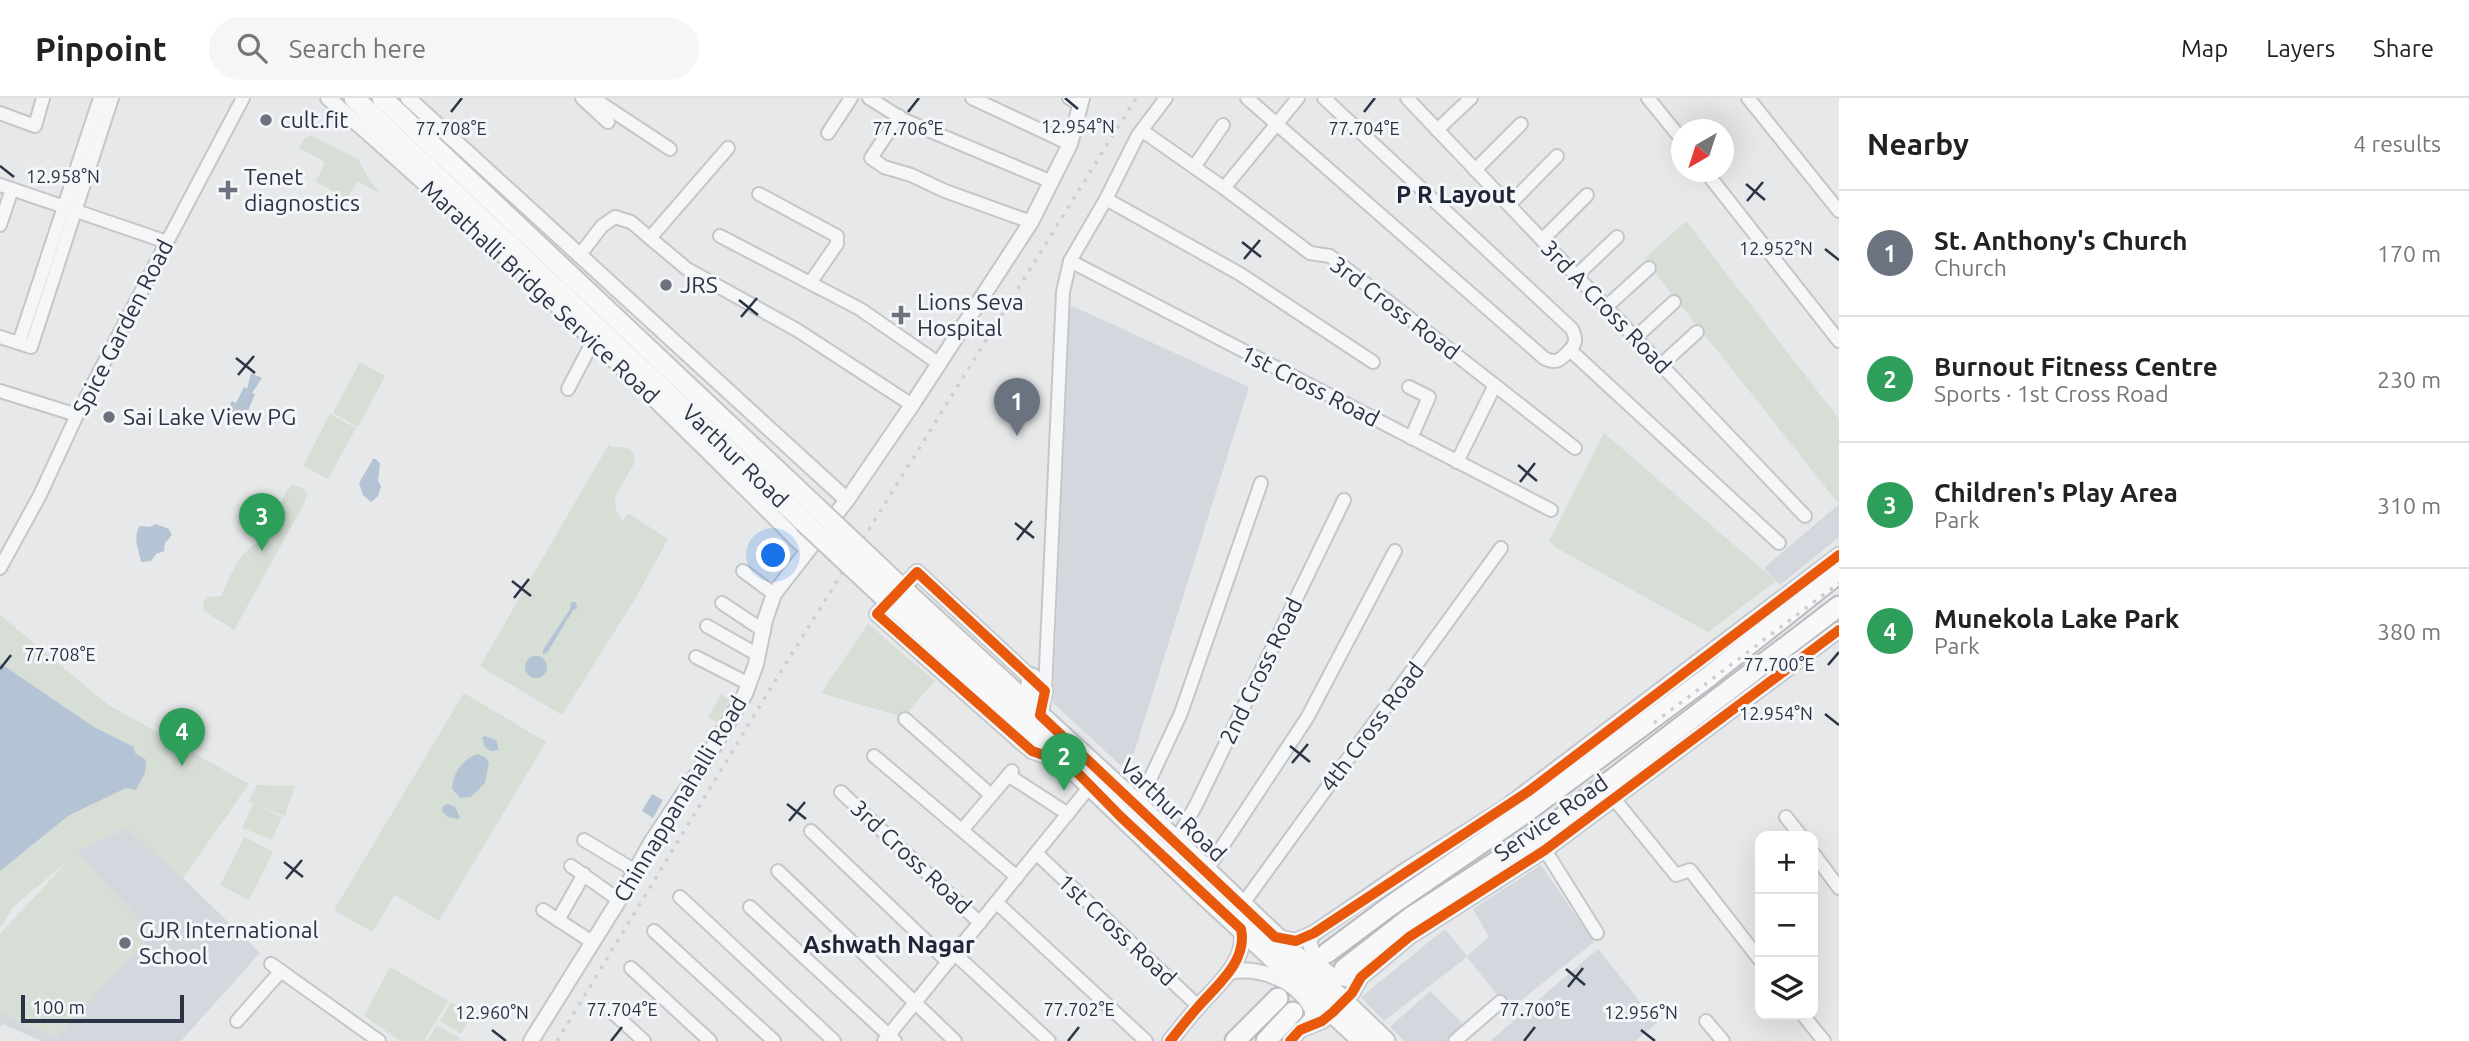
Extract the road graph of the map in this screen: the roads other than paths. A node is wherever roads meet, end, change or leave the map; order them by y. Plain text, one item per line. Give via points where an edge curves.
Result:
1 (43, 98) edge
2 (100, 98) edge
3 (112, 98) edge
4 (243, 98) edge
5 (328, 98) edge
6 (354, 98) edge
7 (382, 98) edge
8 (408, 98) edge
9 (582, 98) edge
10 (593, 98) edge
11 (851, 98) edge
12 (869, 98) edge
13 (972, 98) edge
14 (1166, 98) edge
15 (1247, 98) edge
16 (1298, 98) edge
17 (1324, 98) edge
18 (1407, 98) edge
19 (1471, 98) edge
20 (1648, 98) edge
21 (1748, 98) edge
22 (1077, 100) edge
23 (0, 113) edge
24 (899, 116) junction
25 (608, 122) dead end
26 (1275, 124) junction
27 (1521, 124) dead end
28 (1223, 125) dead end
29 (1671, 126) edge
30 (1437, 130) junction
31 (1141, 132) junction
32 (828, 133) dead end
33 (1070, 144) junction
34 (728, 148) dead end
35 (670, 149) dead end
36 (1557, 156) dead end
37 (1194, 167) junction
38 (1475, 170) junction
39 (1052, 182) junction
40 (1714, 182) edge
41 (6, 187) edge
42 (1224, 188) junction
43 (759, 194) dead end
44 (1587, 195) dead end
45 (1106, 199) junction
46 (1509, 205) junction
47 (71, 207) junction
48 (1839, 211) edge
49 (1031, 222) junction
50 (0, 225) edge
51 (720, 236) dead end
52 (1616, 237) dead end
53 (650, 239) junction
54 (1542, 240) junction
55 (167, 242) junction
56 (579, 256) junction
57 (1070, 261) junction
58 (1649, 268) dead end
59 (1576, 276) junction
60 (810, 283) junction
61 (1674, 302) dead end
62 (1606, 307) junction
63 (1697, 332) dead end
64 (0, 337) edge
65 (1635, 338) junction
66 (593, 341) junction
67 (1839, 341) edge
68 (1570, 350) junction
69 (1373, 362) dead end
70 (939, 363) junction
71 (1661, 365) junction
72 (1495, 385) junction
73 (1409, 387) dead end
74 (568, 389) dead end
75 (0, 391) edge
76 (912, 405) junction
77 (77, 415) junction
78 (1410, 438) junction
79 (1575, 448) dead end
80 (1457, 462) junction
81 (1262, 483) dead end
82 (847, 500) junction
83 (1344, 500) dead end
84 (1551, 510) dead end
85 (811, 515) junction
86 (1805, 516) dead end
87 (1779, 543) dead end
88 (1501, 548) dead end
89 (807, 550) junction
90 (1395, 551) dead end
91 (2, 560) edge
92 (1831, 570) edge
93 (743, 571) dead end
94 (774, 594) junction
95 (898, 596) junction
96 (722, 603) dead end
97 (1839, 606) edge
98 (707, 626) dead end
99 (1839, 630) edge
100 (764, 631) junction
101 (758, 655) junction
102 (696, 657) dead end
103 (749, 684) junction
104 (1038, 685) junction
105 (1021, 698) junction
106 (1041, 715) junction
107 (905, 719) dead end
108 (874, 756) dead end
109 (1091, 785) junction
110 (841, 792) dead end
111 (991, 795) junction
112 (1615, 800) junction
113 (1138, 805) junction
114 (1068, 814) junction
115 (1786, 817) dead end
116 (962, 830) junction
117 (811, 831) dead end
118 (1797, 831) edge
119 (583, 840) dead end
120 (1175, 842) junction
121 (1545, 850) junction
122 (1036, 853) junction
123 (1818, 860) edge
124 (571, 866) dead end
125 (634, 870) junction
126 (778, 871) dead end
127 (1206, 871) junction
128 (584, 874) junction
129 (1017, 877) junction
130 (1839, 888) edge
131 (680, 897) dead end
132 (619, 900) junction
133 (996, 902) junction
134 (1242, 905) junction
135 (750, 907) dead end
136 (543, 910) dead end
137 (558, 920) junction
138 (980, 923) junction
139 (1241, 929) junction
140 (654, 931) dead end
141 (1314, 933) junction
142 (1597, 933) dead end
143 (1275, 937) junction
144 (592, 942) junction
145 (1327, 953) dead end
146 (1758, 957) edge
147 (951, 958) junction
148 (631, 968) dead end
149 (1229, 972) junction
150 (1352, 973) junction
151 (1278, 998) dead end
152 (1500, 1002) dead end
153 (915, 1003) junction
154 (1198, 1006) junction
155 (1338, 1007) junction
156 (610, 1010) dead end
157 (1807, 1020) edge
158 (237, 1021) dead end
159 (1297, 1021) junction
160 (1706, 1021) dead end
161 (889, 1039) edge
162 (379, 1041) edge
163 (531, 1041) edge
164 (645, 1041) edge
165 (710, 1041) edge
166 (774, 1041) edge
167 (834, 1041) edge
168 (955, 1041) edge
169 (1049, 1041) edge
170 (1146, 1041) edge
171 (1170, 1041) edge
172 (1235, 1041) edge
173 (1266, 1041) edge
174 (1290, 1041) edge
175 (1363, 1041) edge
176 (1385, 1041) edge
177 (1455, 1041) edge
178 (1723, 1041) edge
179 (1824, 1041) edge

1 - 23 street via 35,126
2 - 47 street
3 - 47 street
4 - 55 street, Spice Garden Road
5 - 66 street, Marathalli Bridge Service Road
6 - 85 main road, Varthur Road
7 - 85 main road, Varthur Road
8 - 56 street
9 - 25 street
10 - 35 street
11 - 32 street
12 - 24 street
13 - 33 street
14 - 31 street
15 - 26 street
16 - 26 street
17 - 68 street via 1572,329 1576,338
18 - 30 street, 3rd A Cross Road
19 - 30 street
20 - 29 street
21 - 48 street
22 - 33 street, Chinnappanahalli Road
24 - 39 street
24 - 49 street via 872,158 884,167
26 - 42 street
26 - 68 street via 1544,358 1558,361
27 - 38 street
28 - 37 street
30 - 38 street, 3rd A Cross Road
31 - 37 street, 3rd Cross Road
31 - 45 street
33 - 39 street, Chinnappanahalli Road
34 - 53 street
36 - 46 street
37 - 42 street, 3rd Cross Road
38 - 46 street, 3rd A Cross Road
39 - 49 street, Chinnappanahalli Road
40 - 67 street
41 - 47 street
41 - 50 street
42 - 72 street, 3rd Cross Road via 1310,253 1330,256
43 - 60 street via 836,236 836,244
44 - 54 street
45 - 57 street
45 - 69 street via 1240,274
46 - 54 street, 3rd A Cross Road
47 - 55 street
47 - 64 street via 25,345
49 - 70 street, Chinnappanahalli Road
51 - 60 street
52 - 59 street
53 - 56 street via 631,222 615,217
53 - 76 street via 687,270 797,330
54 - 59 street, 3rd A Cross Road
55 - 77 street, Spice Garden Road
56 - 82 street
57 - 78 street, 1st Cross Road
57 - 104 street via 1063,292
58 - 62 street
59 - 62 street, 3rd A Cross Road
60 - 70 street via 860,309
61 - 65 street
62 - 65 street, 3rd A Cross Road
63 - 71 street
65 - 71 street, 3rd A Cross Road
66 - 74 street
66 - 89 street, Marathalli Bridge Service Road
68 - 87 street
70 - 76 street, Chinnappanahalli Road
71 - 86 street, 3rd A Cross Road
72 - 79 street, 3rd Cross Road
72 - 80 street
73 - 78 street via 1429,397
75 - 77 street
76 - 82 street, Chinnappanahalli Road
77 - 91 street, Spice Garden Road via 57,462
78 - 80 street, 1st Cross Road
80 - 84 street, 1st Cross Road
81 - 113 street via 1181,713
82 - 89 street, Chinnappanahalli Road
83 - 120 street, 2nd Cross Road
85 - 95 main road, Varthur Road, bridge
88 - 134 street, 4th Cross Road
89 - 94 street, Chinnappanahalli Road
90 - 127 street via 1307,718
92 - 141 street, Service Road via 1529,791
92 - 145 main road via 1686,694
93 - 94 street
94 - 100 street, Chinnappanahalli Road
95 - 104 street
95 - 105 main road, Varthur Road
95 - 109 main road, Varthur Road
96 - 100 street
97 - 150 main road via 1551,826 1410,917
98 - 101 street
99 - 112 street, Service Road
100 - 101 street, Chinnappanahalli Road
101 - 103 street, Chinnappanahalli Road
102 - 103 street
103 - 125 street, Chinnappanahalli Road
104 - 105 main road
104 - 106 street
105 - 106 main road, Varthur Road
106 - 113 main road, Varthur Road
107 - 111 street
108 - 116 street
109 - 114 street
109 - 139 main road, Varthur Road
110 - 138 street, 3rd Cross Road
111 - 114 street via 1010,773
111 - 116 street
112 - 121 street, Service Road
112 - 146 street via 1677,876 1690,870
113 - 120 main road, Varthur Road
114 - 122 street
115 - 118 street
116 - 129 street
117 - 147 street
119 - 125 street
120 - 127 main road, Varthur Road
121 - 142 street
121 - 150 street, Service Road
122 - 129 street
122 - 154 street, 1st Cross Road
123 - 130 street
124 - 128 street
125 - 132 street, Chinnappanahalli Road
126 - 153 street
127 - 134 main road, Varthur Road
128 - 132 street
128 - 137 street
129 - 133 street
131 - 167 street
132 - 144 street, Chinnappanahalli Road
133 - 138 street
133 - 170 street
134 - 143 main road, Varthur Road
135 - 161 street
136 - 137 street
137 - 144 street
138 - 147 street
139 - 149 street via 1244,940
139 - 155 main road, Varthur Road
140 - 166 street
141 - 143 street, Service Road via 1296,941
141 - 150 street via 1309,941 1319,964 1335,978 1350,980
143 - 155 main road, Varthur Road
144 - 163 street, Chinnappanahalli Road
147 - 153 street
147 - 169 street, 3rd Cross Road
148 - 165 street
149 - 154 street
149 - 159 street via 1261,971 1289,985 1312,1010 1312,1018
150 - 155 street, Service Road via 1352,993
151 - 172 main road
152 - 177 street
153 - 161 street
153 - 168 street
154 - 171 street
155 - 159 street, Service Road via 1322,1021
155 - 175 main road, Varthur Road
155 - 176 main road, Varthur Road
156 - 164 street
157 - 179 street
158 - 162 street via 276,968
159 - 173 main road
159 - 174 street, Service Road
160 - 178 street

